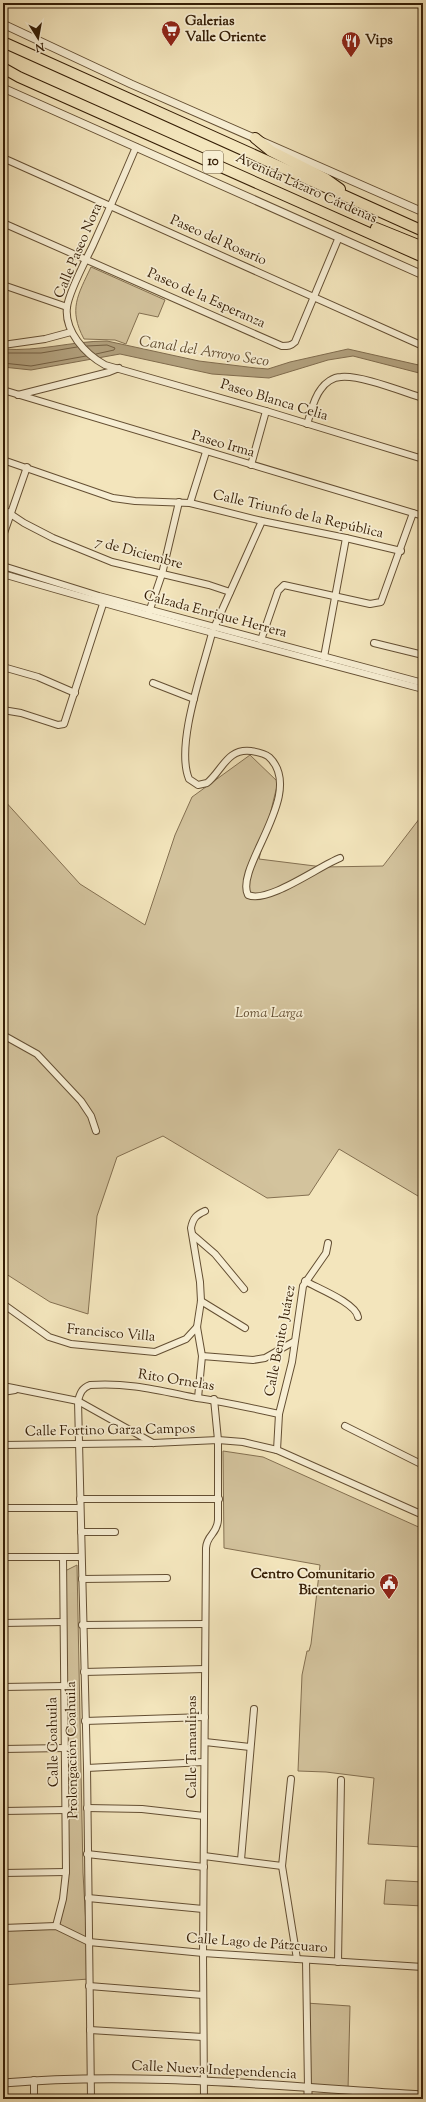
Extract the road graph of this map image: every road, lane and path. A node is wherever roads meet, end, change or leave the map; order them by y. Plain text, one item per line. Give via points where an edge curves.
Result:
1 (3, 24) edge
2 (3, 42) edge
3 (3, 68) edge
4 (3, 88) edge
5 (255, 138) junction
6 (136, 147) junction
7 (3, 158) edge
8 (347, 196) junction
9 (111, 206) junction
10 (423, 212) edge
11 (3, 223) edge
12 (364, 230) junction
13 (423, 231) edge
14 (339, 237) junction
15 (423, 247) edge
16 (423, 257) edge
17 (86, 259) junction
18 (423, 275) edge
19 (3, 285) edge
20 (314, 296) junction
21 (67, 307) junction
22 (73, 335) junction
23 (3, 345) edge
24 (423, 346) edge
25 (119, 368) junction
26 (3, 390) edge
27 (18, 396) junction
28 (423, 398) edge
29 (266, 411) junction
30 (307, 424) junction
31 (206, 452) junction
32 (423, 459) edge
33 (3, 460) edge
34 (251, 466) junction
35 (27, 467) junction
36 (179, 502) junction
37 (190, 503) junction
38 (3, 509) edge
39 (10, 513) junction
40 (414, 513) junction
41 (423, 516) edge
42 (262, 521) junction
43 (3, 536) edge
44 (346, 538) junction
45 (401, 551) junction
46 (3, 566) edge
47 (3, 574) edge
48 (162, 574) junction
49 (230, 592) junction
50 (335, 597) junction
51 (103, 604) junction
52 (149, 612) junction
53 (213, 631) junction
54 (261, 640) junction
55 (374, 643) dead end
56 (423, 656) edge
57 (324, 657) junction
58 (3, 667) edge
59 (423, 682) edge
60 (153, 683) dead end
61 (423, 689) edge
62 (75, 693) junction
63 (194, 699) junction
64 (3, 710) edge
65 (340, 858) dead end
66 (3, 1035) edge
67 (96, 1131) dead end
68 (205, 1211) dead end
69 (193, 1234) junction
70 (328, 1243) dead end
71 (305, 1281) junction
72 (244, 1289) dead end
73 (201, 1301) junction
74 (3, 1304) edge
75 (358, 1317) dead end
76 (197, 1327) junction
77 (245, 1328) dead end
78 (293, 1342) junction
79 (202, 1356) junction
80 (3, 1386) edge
81 (19, 1389) junction
82 (3, 1392) edge
83 (198, 1398) junction
84 (214, 1399) junction
85 (78, 1401) junction
86 (279, 1414) junction
87 (345, 1426) dead end
88 (218, 1440) junction
89 (153, 1443) junction
90 (80, 1444) junction
91 (3, 1445) edge
92 (277, 1450) junction
93 (423, 1465) edge
94 (80, 1499) junction
95 (219, 1499) junction
96 (3, 1508) edge
97 (80, 1508) junction
98 (423, 1515) edge
99 (80, 1532) junction
100 (115, 1532) dead end
101 (81, 1556) junction
102 (3, 1557) edge
103 (63, 1557) junction
104 (167, 1578) dead end
105 (82, 1579) junction
106 (63, 1622) junction
107 (3, 1623) edge
108 (205, 1624) junction
109 (82, 1625) junction
110 (205, 1669) junction
111 (84, 1672) junction
112 (65, 1686) junction
113 (3, 1687) edge
114 (254, 1709) dead end
115 (205, 1717) junction
116 (85, 1722) junction
117 (205, 1742) junction
118 (250, 1747) junction
119 (66, 1748) junction
120 (3, 1749) edge
121 (204, 1762) junction
122 (87, 1768) junction
123 (291, 1779) dead end
124 (341, 1780) dead end
125 (87, 1808) junction
126 (67, 1810) junction
127 (3, 1811) edge
128 (204, 1816) junction
129 (87, 1854) junction
130 (204, 1856) junction
131 (241, 1860) junction
132 (282, 1866) junction
133 (204, 1867) junction
134 (66, 1872) junction
135 (3, 1873) edge
136 (88, 1898) junction
137 (203, 1909) junction
138 (56, 1926) junction
139 (3, 1928) edge
140 (89, 1942) junction
141 (203, 1953) junction
142 (297, 1959) junction
143 (306, 1960) junction
144 (338, 1962) junction
145 (423, 1966) edge
146 (89, 1986) junction
147 (203, 1995) junction
148 (90, 2030) junction
149 (203, 2037) junction
150 (90, 2078) junction
151 (34, 2080) junction
152 (204, 2082) junction
153 (3, 2083) edge
154 (308, 2088) junction
155 (423, 2094) edge
156 (34, 2099) edge
157 (91, 2099) edge
158 (204, 2099) edge
159 (308, 2099) edge

1 - 5 street, Avenida Lázaro Cárdenas
2 - 8 highway, Avenida Lázaro Cárdenas / 10
3 - 12 highway, Avenida Lázaro Cárdenas / 10
4 - 6 street
5 - 8 highway via 281,156 336,185
5 - 10 street, Avenida Lázaro Cárdenas
6 - 9 street, Calle Paseo Nora
6 - 14 street
7 - 9 street, Paseo del Rosario
8 - 13 highway, Avenida Lázaro Cárdenas / 10
9 - 17 street, Calle Paseo Nora
9 - 20 street, Paseo del Rosario
11 - 17 street, Paseo de la Esperanza
12 - 15 highway via 376,228
12 - 16 highway, Avenida Lázaro Cárdenas / 10
14 - 18 street
14 - 20 street, Paseo de la Esperanza
17 - 20 street, Paseo de la Esperanza via 282,346 295,342
17 - 21 street, Calle Paseo Nora
19 - 21 street
20 - 24 street, Paseo del Rosario
21 - 22 street, Calle Paseo Nora
22 - 23 street
22 - 25 street via 90,354 105,365
25 - 27 street
25 - 29 street, Paseo Blanca Celia
26 - 27 street, Paseo Irma
27 - 31 street, Paseo Irma
28 - 30 street via 354,378 342,377 334,379 317,394
29 - 30 street, Paseo Blanca Celia
29 - 34 street
30 - 32 street, Paseo Blanca Celia
31 - 34 street, Paseo Irma
31 - 37 street, Calle Triunfo de la República
33 - 35 street, Calle Triunfo de la República
34 - 40 street, Paseo Irma
35 - 36 street, Calle Triunfo de la República via 113,498
35 - 39 street
36 - 37 street, Calle Triunfo de la República
36 - 48 street
37 - 42 street, Calle Triunfo de la República
38 - 39 street, 7 de Diciembre
39 - 43 street
39 - 48 street, 7 de Diciembre via 24,523 87,553 119,565
40 - 41 street, Paseo Irma
40 - 45 street
42 - 44 street, Calle Triunfo de la República
42 - 49 street
44 - 45 street, Calle Triunfo de la República
44 - 50 street
45 - 50 street via 381,602 370,604
46 - 52 street, Calzada Enrique Herrera
47 - 51 street, Calzada Enrique Herrera
48 - 49 street, 7 de Diciembre
48 - 52 street
49 - 53 street
50 - 54 street via 284,585 278,591
50 - 57 street
51 - 52 street, Calzada Enrique Herrera
51 - 62 street
52 - 53 street, Calzada Enrique Herrera
53 - 54 street, Calzada Enrique Herrera
53 - 61 street, Calzada Enrique Herrera
53 - 63 street
54 - 57 street, Calzada Enrique Herrera
55 - 56 street
57 - 59 street, Calzada Enrique Herrera
58 - 62 street via 38,677
60 - 63 street
62 - 64 street via 64,724 58,725
63 - 65 street via 188,736 189,779 202,785 212,779 224,761 244,750 266,755 273,761 277,770 280,790 250,872 246,888 248,895 257,897 276,891
66 - 67 street via 37,1054 81,1101 91,1116
68 - 69 street via 192,1220
69 - 72 street via 215,1254
69 - 73 street
70 - 71 street, Calle Benito Juárez via 326,1253
71 - 75 street via 344,1301 355,1310
71 - 78 street, Calle Benito Juárez
73 - 76 street
73 - 77 street
74 - 76 street, Francisco Villa via 49,1337 71,1344 155,1352 186,1339
76 - 79 street
78 - 79 street via 265,1358 252,1360
78 - 86 street, Calle Benito Juárez via 292,1362
79 - 83 street
80 - 81 street
81 - 82 street
81 - 85 street
83 - 84 street, Rito Ornelas
83 - 85 street, Rito Ornelas via 157,1388 97,1385 83,1388
84 - 86 street, Rito Ornelas
84 - 88 street, Calle Tamaulipas
85 - 89 street
85 - 90 street, Prolongación Coahuila
86 - 92 street, Calle Benito Juárez
87 - 93 street
88 - 89 street, Calle Fortino Garza Campos
88 - 92 street, Calle Fortino Garza Campos via 243,1442
88 - 95 street, Calle Tamaulipas
89 - 90 street, Calle Fortino Garza Campos
90 - 91 street, Calle Fortino Garza Campos
90 - 94 street, Prolongación Coahuila
92 - 98 street, Calle Fortino Garza Campos
94 - 95 street
94 - 97 street, Prolongación Coahuila
95 - 108 street, Calle Tamaulipas via 217,1530 207,1539 206,1544
96 - 97 street
97 - 99 street, Prolongación Coahuila
99 - 100 street
99 - 101 street, Prolongación Coahuila
101 - 103 street
101 - 105 street, Prolongación Coahuila
102 - 103 street
103 - 106 street, Calle Coahuila
104 - 105 street
105 - 109 street, Prolongación Coahuila
106 - 107 street
106 - 112 street, Calle Coahuila
108 - 109 street
108 - 110 street, Calle Tamaulipas
109 - 111 street, Prolongación Coahuila
110 - 111 street
110 - 115 street, Calle Tamaulipas
111 - 116 street, Prolongación Coahuila
112 - 113 street
112 - 119 street, Calle Coahuila
114 - 118 street
115 - 116 street
115 - 117 street, Calle Tamaulipas
116 - 122 street, Prolongación Coahuila
117 - 118 street
117 - 121 street, Calle Tamaulipas
118 - 131 street
119 - 120 street
119 - 126 street, Calle Coahuila
121 - 122 street
121 - 128 street, Calle Tamaulipas
122 - 125 street, Prolongación Coahuila
123 - 132 street
124 - 144 street
125 - 128 street via 142,1809
125 - 129 street, Prolongación Coahuila
126 - 127 street
126 - 134 street, Calle Coahuila
128 - 130 street, Calle Tamaulipas
129 - 133 street
129 - 136 street, Prolongación Coahuila
130 - 131 street
130 - 133 street, Calle Tamaulipas
131 - 132 street
132 - 142 street
133 - 137 street, Calle Tamaulipas
134 - 135 street
134 - 138 street, Calle Coahuila
136 - 137 street
136 - 140 street, Prolongación Coahuila
137 - 141 street, Calle Tamaulipas
138 - 139 street
138 - 140 street
140 - 141 street, Calle Lago de Pátzcuaro
140 - 146 street, Prolongación Coahuila
141 - 142 street, Calle Lago de Pátzcuaro
141 - 147 street, Calle Tamaulipas
142 - 143 street, Calle Lago de Pátzcuaro
143 - 144 street, Calle Lago de Pátzcuaro
143 - 154 street
144 - 145 street, Calle Lago de Pátzcuaro
146 - 147 street
146 - 148 street, Prolongación Coahuila
147 - 149 street, Calle Tamaulipas
148 - 149 street
148 - 150 street, Prolongación Coahuila
149 - 152 street, Calle Tamaulipas
150 - 151 street, Calle Nueva Independencia
150 - 152 street, Calle Nueva Independencia
150 - 157 street, Prolongación Coahuila
151 - 153 street, Calle Nueva Independencia
151 - 156 street
152 - 154 street, Calle Nueva Independencia
152 - 158 street, Calle Tamaulipas
154 - 155 street, Calle Nueva Independencia
154 - 159 street

